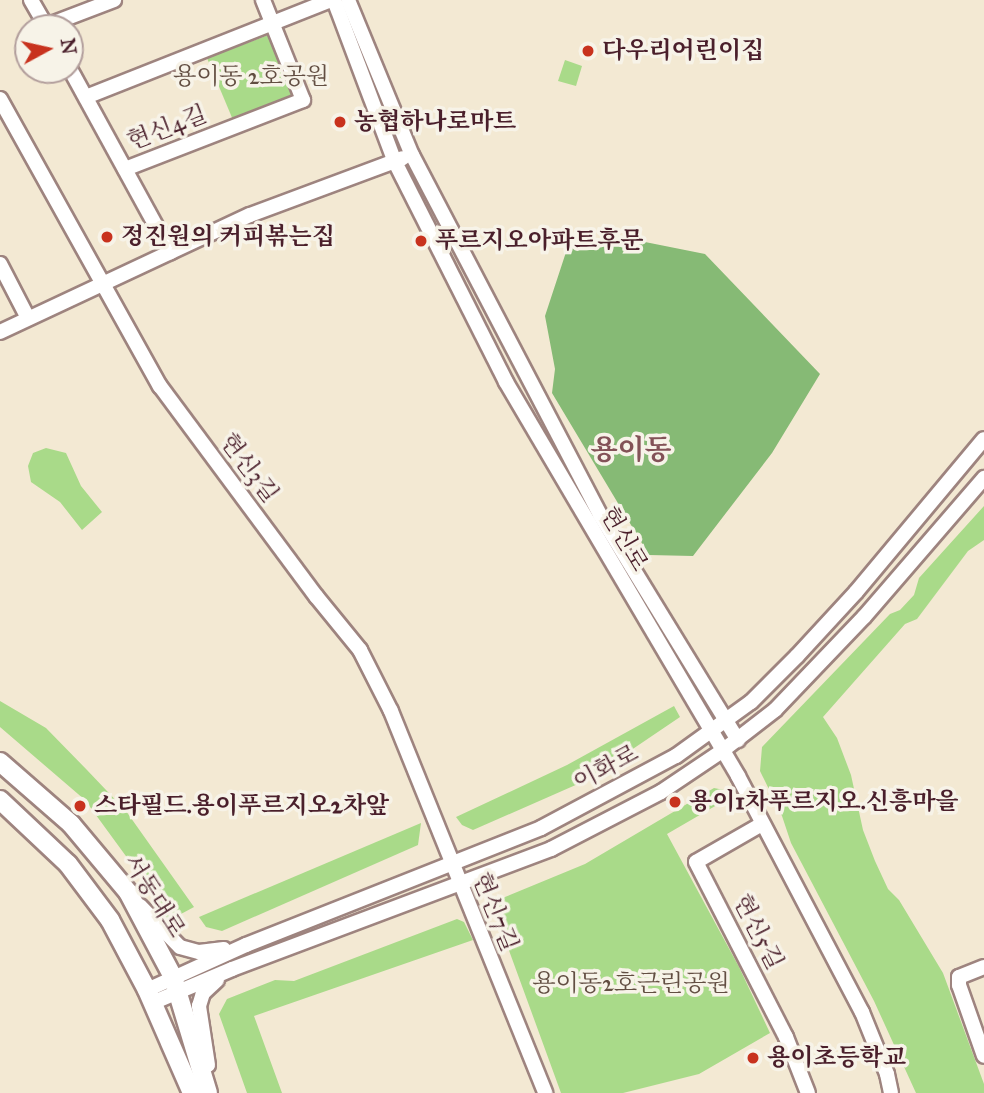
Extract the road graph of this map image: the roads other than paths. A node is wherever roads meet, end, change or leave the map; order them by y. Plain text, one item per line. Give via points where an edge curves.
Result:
1 (114, 0) edge
2 (263, 0) edge
3 (333, 0) edge
4 (348, 0) edge
5 (79, 14) edge
6 (272, 22) junction
7 (79, 84) edge
8 (86, 97) junction
9 (0, 99) edge
10 (412, 155) junction
11 (395, 162) junction
12 (125, 169) junction
13 (170, 252) junction
14 (0, 264) edge
15 (103, 284) junction
16 (28, 318) junction
17 (0, 332) edge
18 (984, 439) edge
19 (984, 478) edge
20 (724, 720) junction
21 (710, 730) junction
22 (738, 740) junction
23 (723, 751) junction
24 (0, 762) edge
25 (0, 800) edge
26 (762, 824) junction
27 (452, 866) junction
28 (459, 883) junction
29 (128, 892) junction
30 (246, 945) junction
31 (984, 967) edge
32 (232, 969) junction
33 (178, 990) junction
34 (150, 996) junction
35 (984, 1056) edge
36 (208, 1065) junction
37 (181, 1093) edge
38 (192, 1093) edge
39 (208, 1093) edge
40 (218, 1093) edge
41 (545, 1093) edge
42 (808, 1093) edge
43 (891, 1093) edge

1 - 5 street
2 - 6 street, 현신4길
3 - 6 street
3 - 11 street, 현신로
4 - 10 street, 현신로
6 - 8 street
6 - 12 street, 현신4길 via 303,100
7 - 8 street, 현신4길
8 - 12 street, 현신4길
9 - 15 street, 현신3길
10 - 11 street
10 - 20 street, 현신로 via 600,515
11 - 13 street via 250,215
11 - 21 street, 현신로 via 506,382
12 - 13 street, 현신4길
13 - 15 street
14 - 16 street
15 - 16 street
15 - 27 street, 현신3길 via 160,386 360,650 391,710
16 - 17 street
18 - 20 street, 이화로 via 805,647 751,702
19 - 22 street, 이화로 via 864,617 775,710
20 - 21 street, 이화로
20 - 22 street, 현신로
21 - 23 street, 현신로
21 - 27 street, 이화로 via 676,756 541,828
22 - 23 street, 이화로
23 - 26 street, 현신로
23 - 28 street, 이화로 via 661,792 551,849
24 - 29 main road, 서동대로 via 71,824
25 - 34 main road, 서동대로 via 68,863 110,920
26 - 42 street, 현신5길 via 696,862 786,1037
26 - 43 street, 현신로 via 862,1012
27 - 28 street, 현신7길
27 - 30 street, 이화로
28 - 32 street, 이화로
28 - 41 street, 현신7길
29 - 30 street via 180,947 199,952
29 - 33 main road, 서동대로
30 - 33 street, 이화로
31 - 35 street via 959,977
32 - 33 street, 이화로
32 - 36 street via 211,984 199,1006
33 - 34 street
33 - 36 main road
33 - 39 main road, 서동대로
34 - 37 main road
34 - 38 main road, 서동대로
36 - 40 main road

